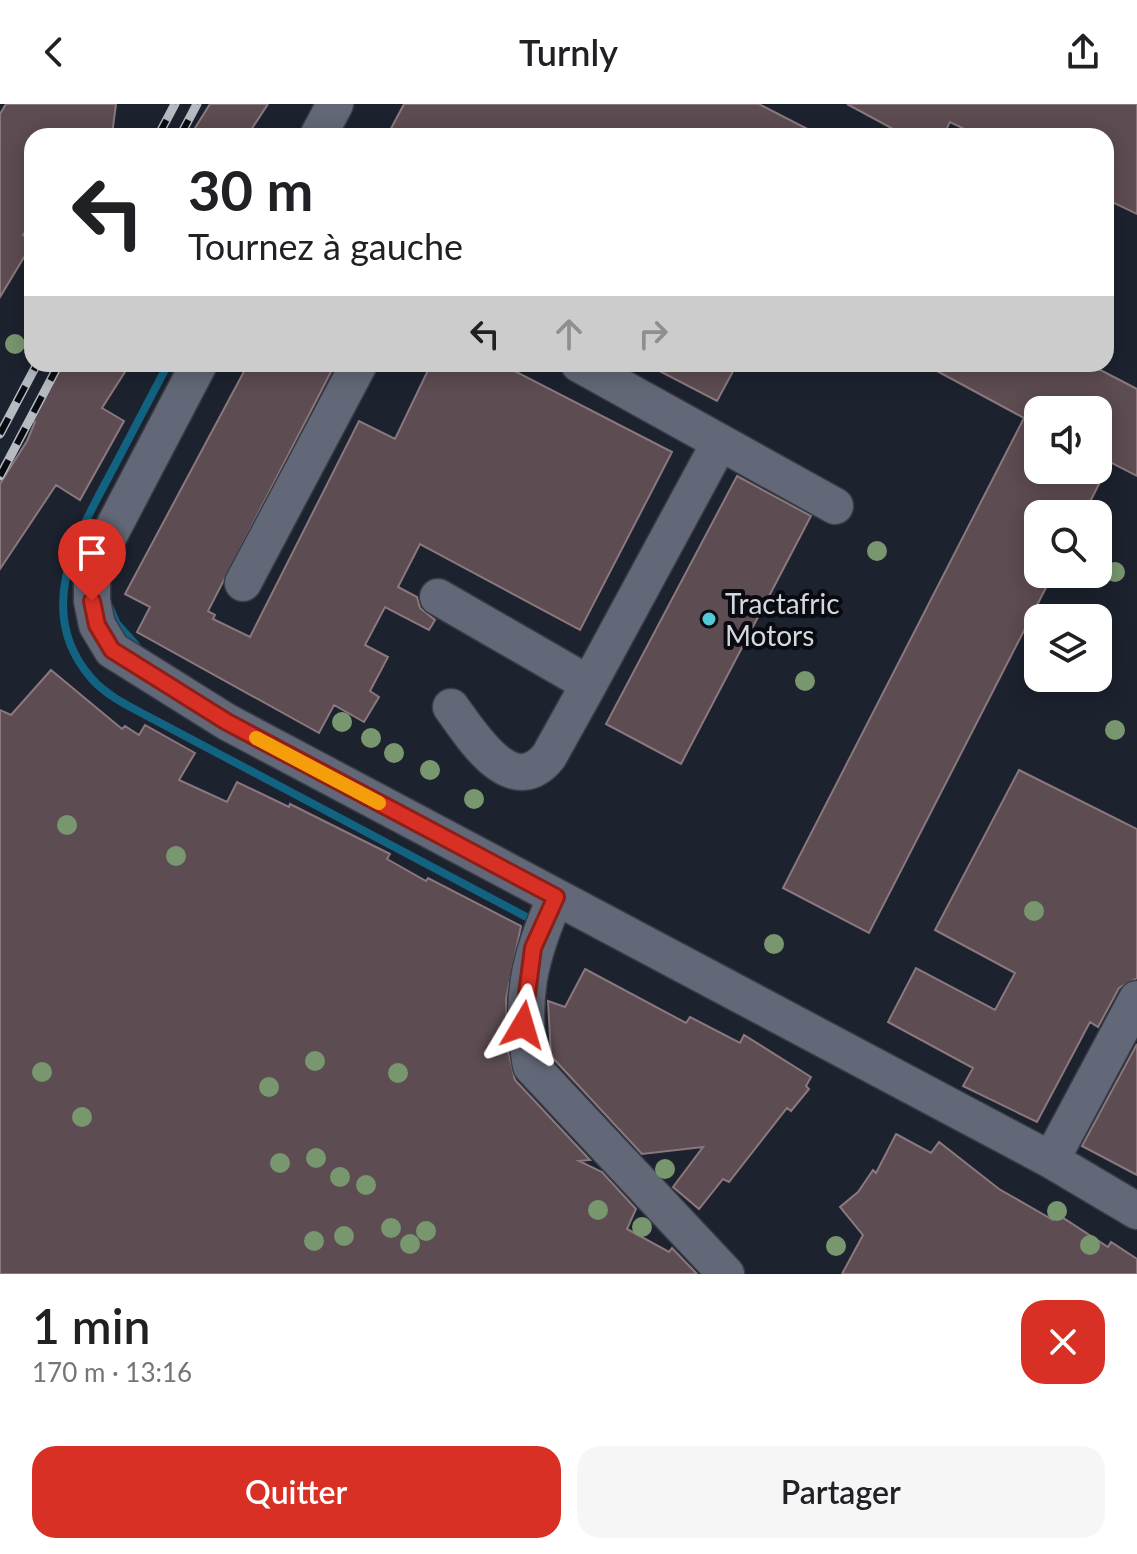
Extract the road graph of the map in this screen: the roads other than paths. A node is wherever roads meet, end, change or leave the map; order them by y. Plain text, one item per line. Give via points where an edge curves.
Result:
1 (335, 104) edge
2 (322, 128) edge
3 (195, 372) edge
4 (355, 372) edge
5 (593, 372) edge
6 (720, 442) junction
7 (835, 506) dead end
8 (243, 583) dead end
9 (438, 597) dead end
10 (589, 684) junction
11 (451, 707) dead end
12 (556, 897) junction
13 (1137, 999) edge
14 (1051, 1160) junction
15 (1137, 1211) edge
16 (726, 1274) edge

1 - 2 street
3 - 12 street via 92,577 97,625 112,650 227,722
4 - 8 street
5 - 6 street
6 - 7 street
6 - 10 street
9 - 10 street
10 - 11 street via 549,756 530,771 511,770 488,757
12 - 14 street
12 - 16 street via 533,948 523,1025 531,1066
13 - 14 street
14 - 15 street

